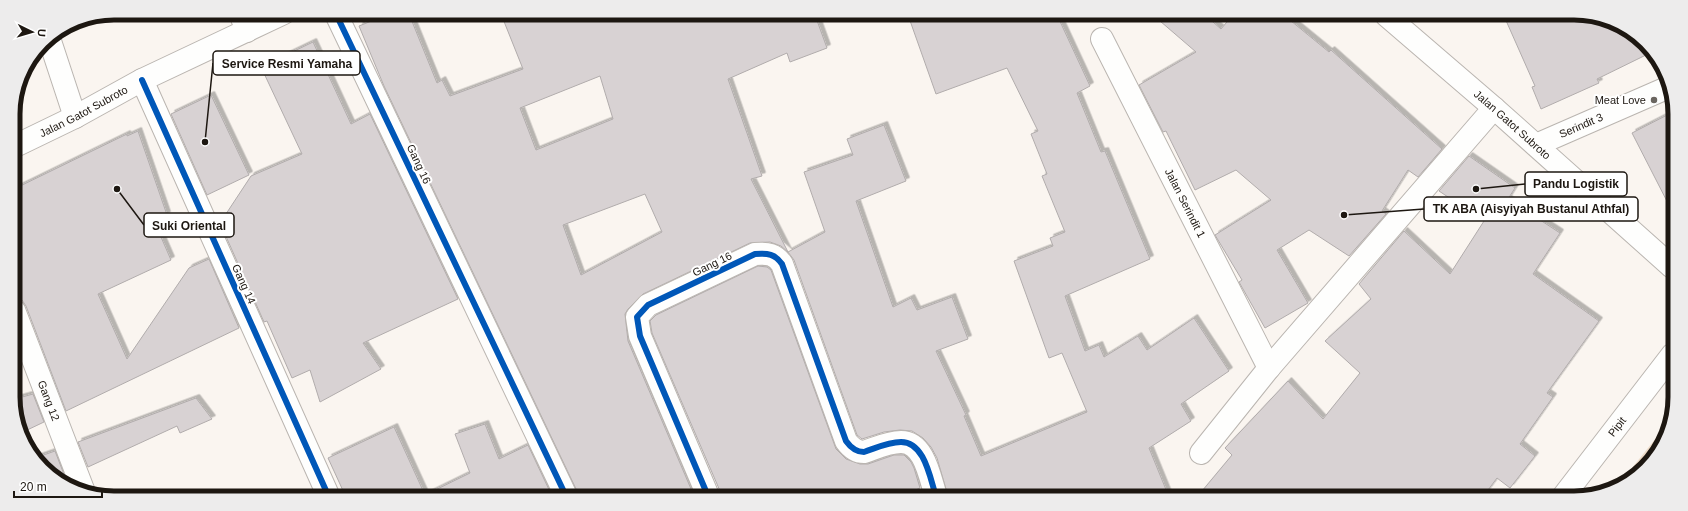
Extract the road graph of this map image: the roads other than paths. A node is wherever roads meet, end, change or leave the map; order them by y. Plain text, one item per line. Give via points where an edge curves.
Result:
1 (339, 20) edge
2 (1392, 20) edge
3 (243, 22) edge
4 (1102, 39) dead end
5 (52, 47) edge
6 (142, 80) junction
7 (1664, 89) edge
8 (1494, 108) junction
9 (75, 117) junction
10 (20, 144) edge
11 (1536, 146) junction
12 (1668, 264) edge
13 (20, 326) edge
14 (1668, 360) edge
15 (1270, 368) junction
16 (1201, 453) dead end
17 (81, 485) edge
18 (326, 491) edge
19 (564, 491) edge
20 (706, 491) edge
21 (934, 491) edge
22 (1567, 491) edge

1 - 19 street, Gang 16
2 - 8 street, Jalan Gatot Subroto
3 - 6 street, Jalan Gatot Subroto
4 - 15 street, Jalan Serindit 1
5 - 9 street
6 - 9 street, Jalan Gatot Subroto
6 - 18 street, Gang 14
7 - 11 street, Serindit 3
8 - 11 street, Jalan Gatot Subroto
8 - 15 street
9 - 10 street, Jalan Gatot Subroto
11 - 12 street, Jalan Gatot Subroto
13 - 17 street, Gang 12
14 - 22 street, Pipit
15 - 16 street
20 - 21 street, Gang 16 via 640,336 637,317 648,305 756,254 765,253 774,255 782,264 850,447 864,452 899,442 913,446 923,458

